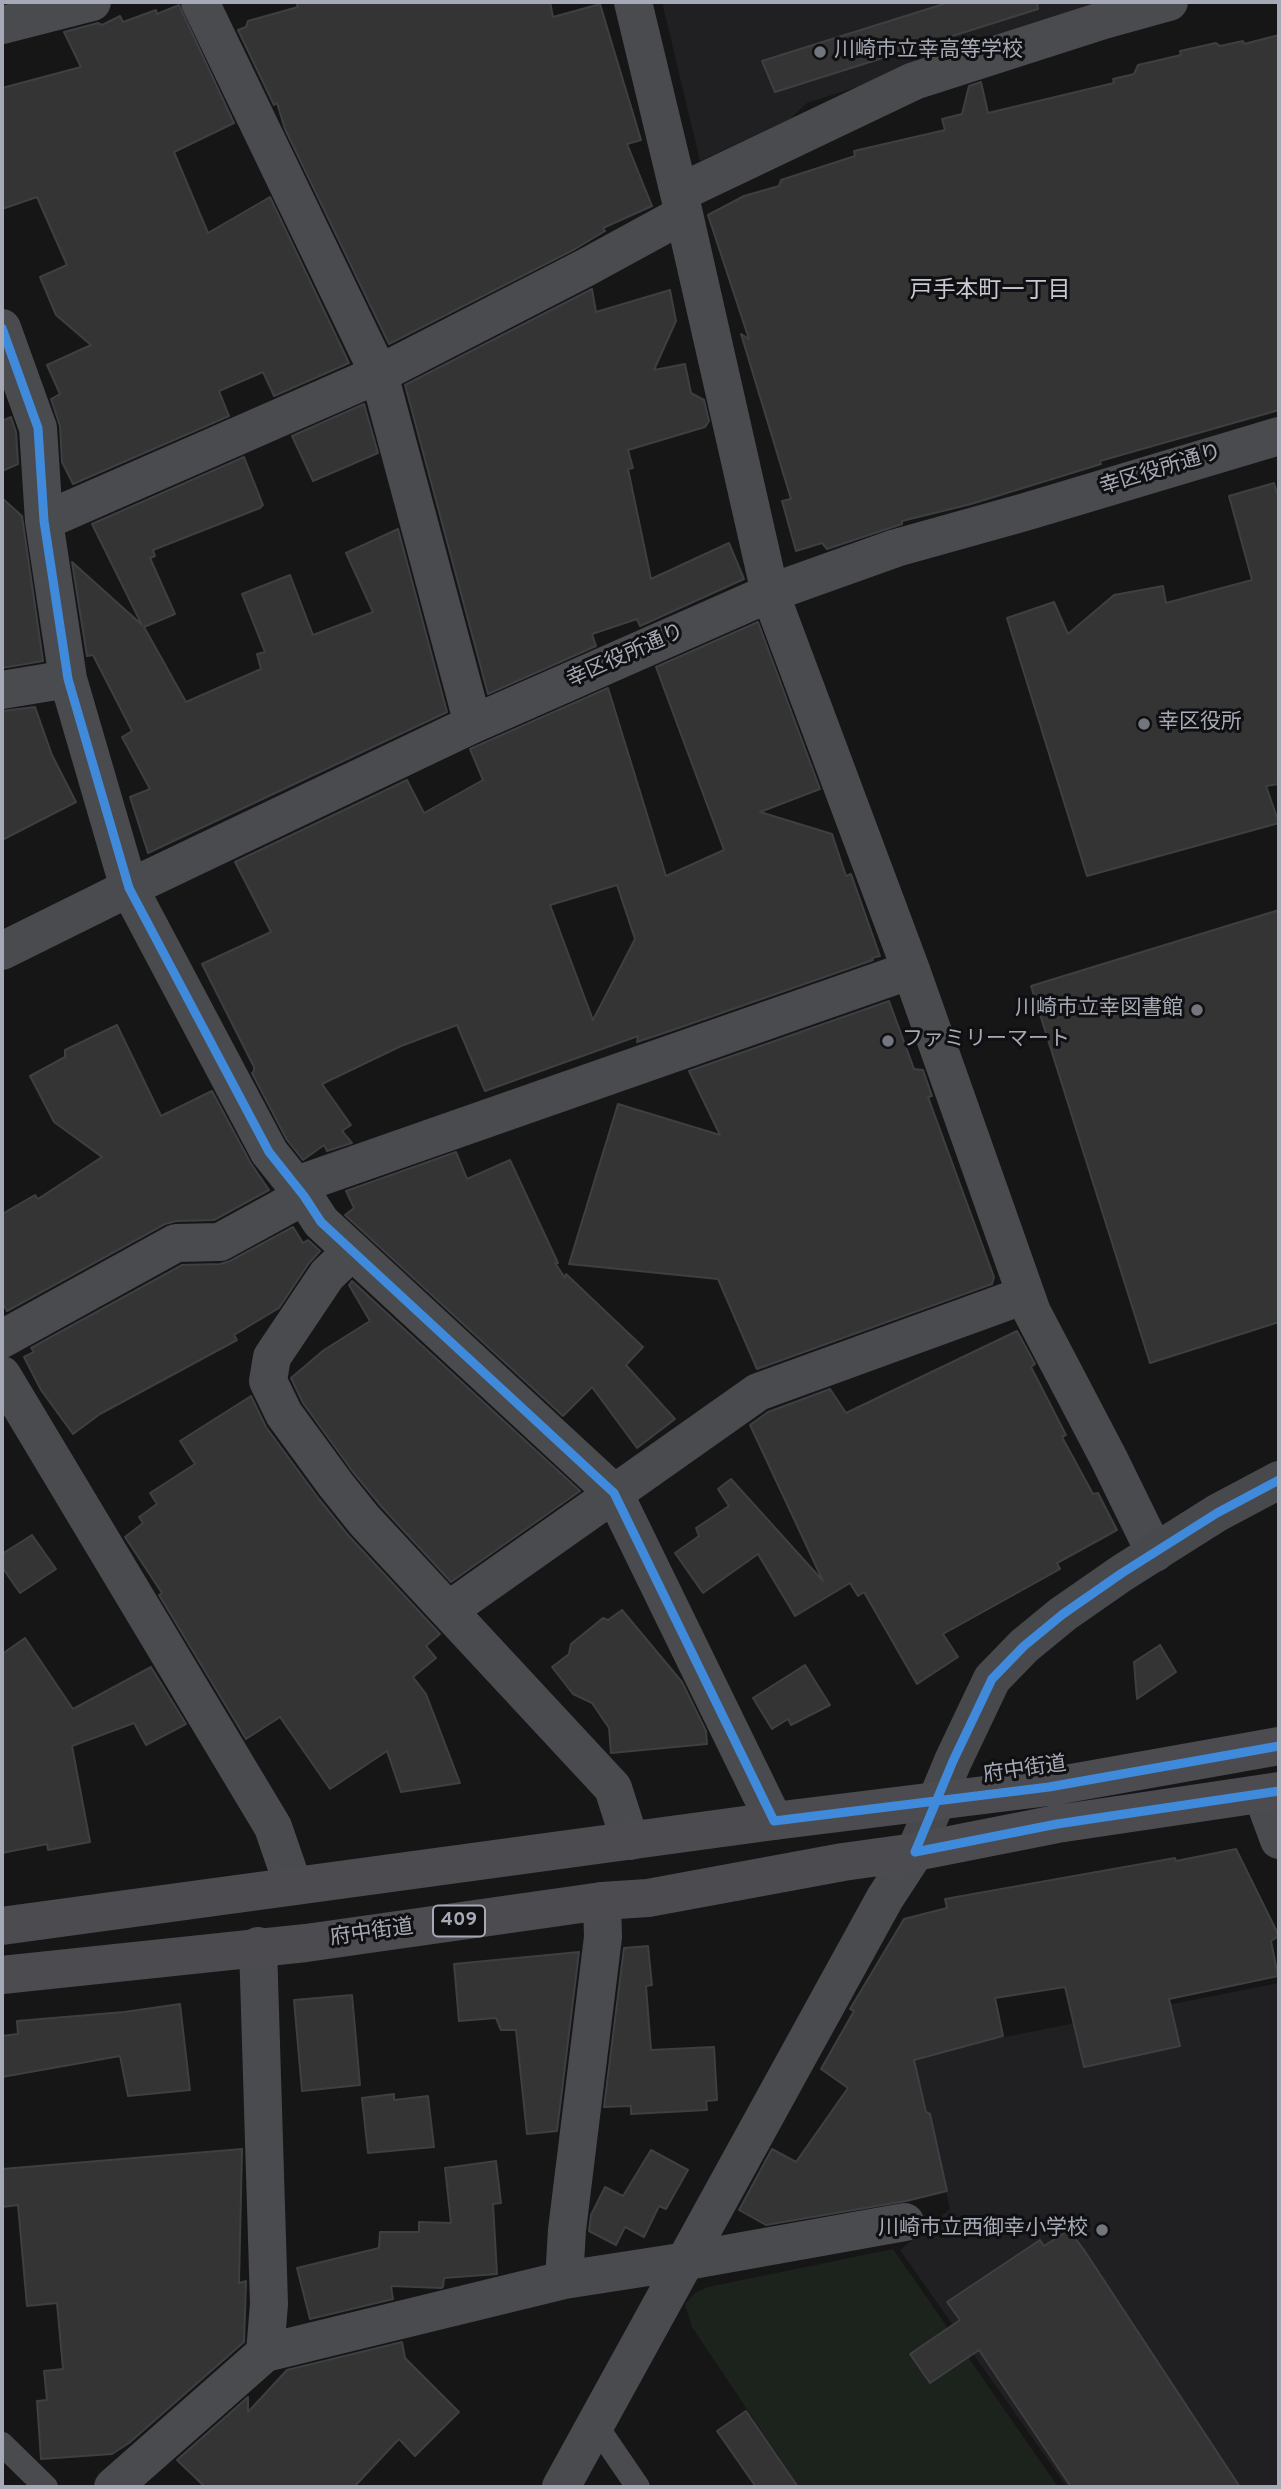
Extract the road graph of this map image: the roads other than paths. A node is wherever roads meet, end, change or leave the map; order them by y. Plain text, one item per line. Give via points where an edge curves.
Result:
1 (92, 2) edge
2 (200, 2) edge
3 (633, 2) edge
4 (1169, 2) edge
5 (2, 25) edge
6 (681, 203) junction
7 (2, 328) edge
8 (379, 374) junction
9 (12, 387) edge
10 (1279, 436) edge
11 (44, 521) junction
12 (770, 593) junction
13 (68, 679) junction
14 (2, 691) edge
15 (473, 724) junction
16 (129, 888) junction
17 (2, 951) edge
18 (911, 970) junction
19 (299, 1191) junction
20 (352, 1251) junction
21 (1025, 1295) junction
22 (2, 1339) edge
23 (2, 1375) edge
24 (1279, 1480) edge
25 (614, 1493) junction
26 (1155, 1553) junction
27 (449, 1610) junction
28 (1279, 1745) edge
29 (1271, 1793) edge
30 (937, 1800) junction
31 (774, 1821) junction
32 (1279, 1840) edge
33 (629, 1841) junction
34 (915, 1852) junction
35 (293, 1885) junction
36 (603, 1901) junction
37 (2, 1926) edge
38 (258, 1946) junction
39 (2, 1975) edge
40 (905, 2222) dead end
41 (687, 2261) junction
42 (564, 2280) junction
43 (265, 2353) junction
44 (595, 2424) junction
45 (2, 2444) edge
46 (46, 2487) edge
47 (114, 2487) edge
48 (561, 2487) edge
49 (638, 2487) edge

1 - 5 street
2 - 8 street
3 - 6 street
4 - 6 street via 914,81
6 - 8 street via 585,268
6 - 12 street
7 - 9 street
8 - 11 street
8 - 15 street
9 - 11 street via 38,428
10 - 12 street, 幸区役所通り via 896,548
11 - 13 street
12 - 15 street, 幸区役所通り
12 - 18 street
13 - 14 street
13 - 16 street
15 - 16 street, 幸区役所通り
16 - 17 street, 幸区役所通り
16 - 19 street via 269,1152
18 - 19 street
18 - 21 street
19 - 20 street via 321,1222
19 - 22 street via 220,1242 176,1243
20 - 25 street
20 - 27 street via 327,1275 272,1357 268,1381 284,1415 336,1485
21 - 25 street via 758,1392
21 - 26 street
23 - 35 street via 273,1827
24 - 26 street
25 - 27 street
25 - 31 street
26 - 30 street via 1063,1614 992,1679
27 - 33 street via 613,1788
28 - 30 highway, 府中街道 via 1049,1787
29 - 32 street
29 - 34 highway, 府中街道 / 409 via 1057,1824
30 - 31 highway, 府中街道
30 - 34 street
31 - 33 highway, 府中街道
33 - 35 highway, 府中街道
34 - 36 highway, 府中街道 / 409 via 648,1898
34 - 41 street via 884,1898
35 - 37 highway, 府中街道
36 - 38 highway, 府中街道 / 409
36 - 42 street via 603,1937
38 - 39 highway, 府中街道 / 409
38 - 43 street via 269,2304
40 - 41 street
41 - 42 street
41 - 44 street
42 - 43 street
43 - 47 street
44 - 48 street
44 - 49 lane
45 - 46 lane

